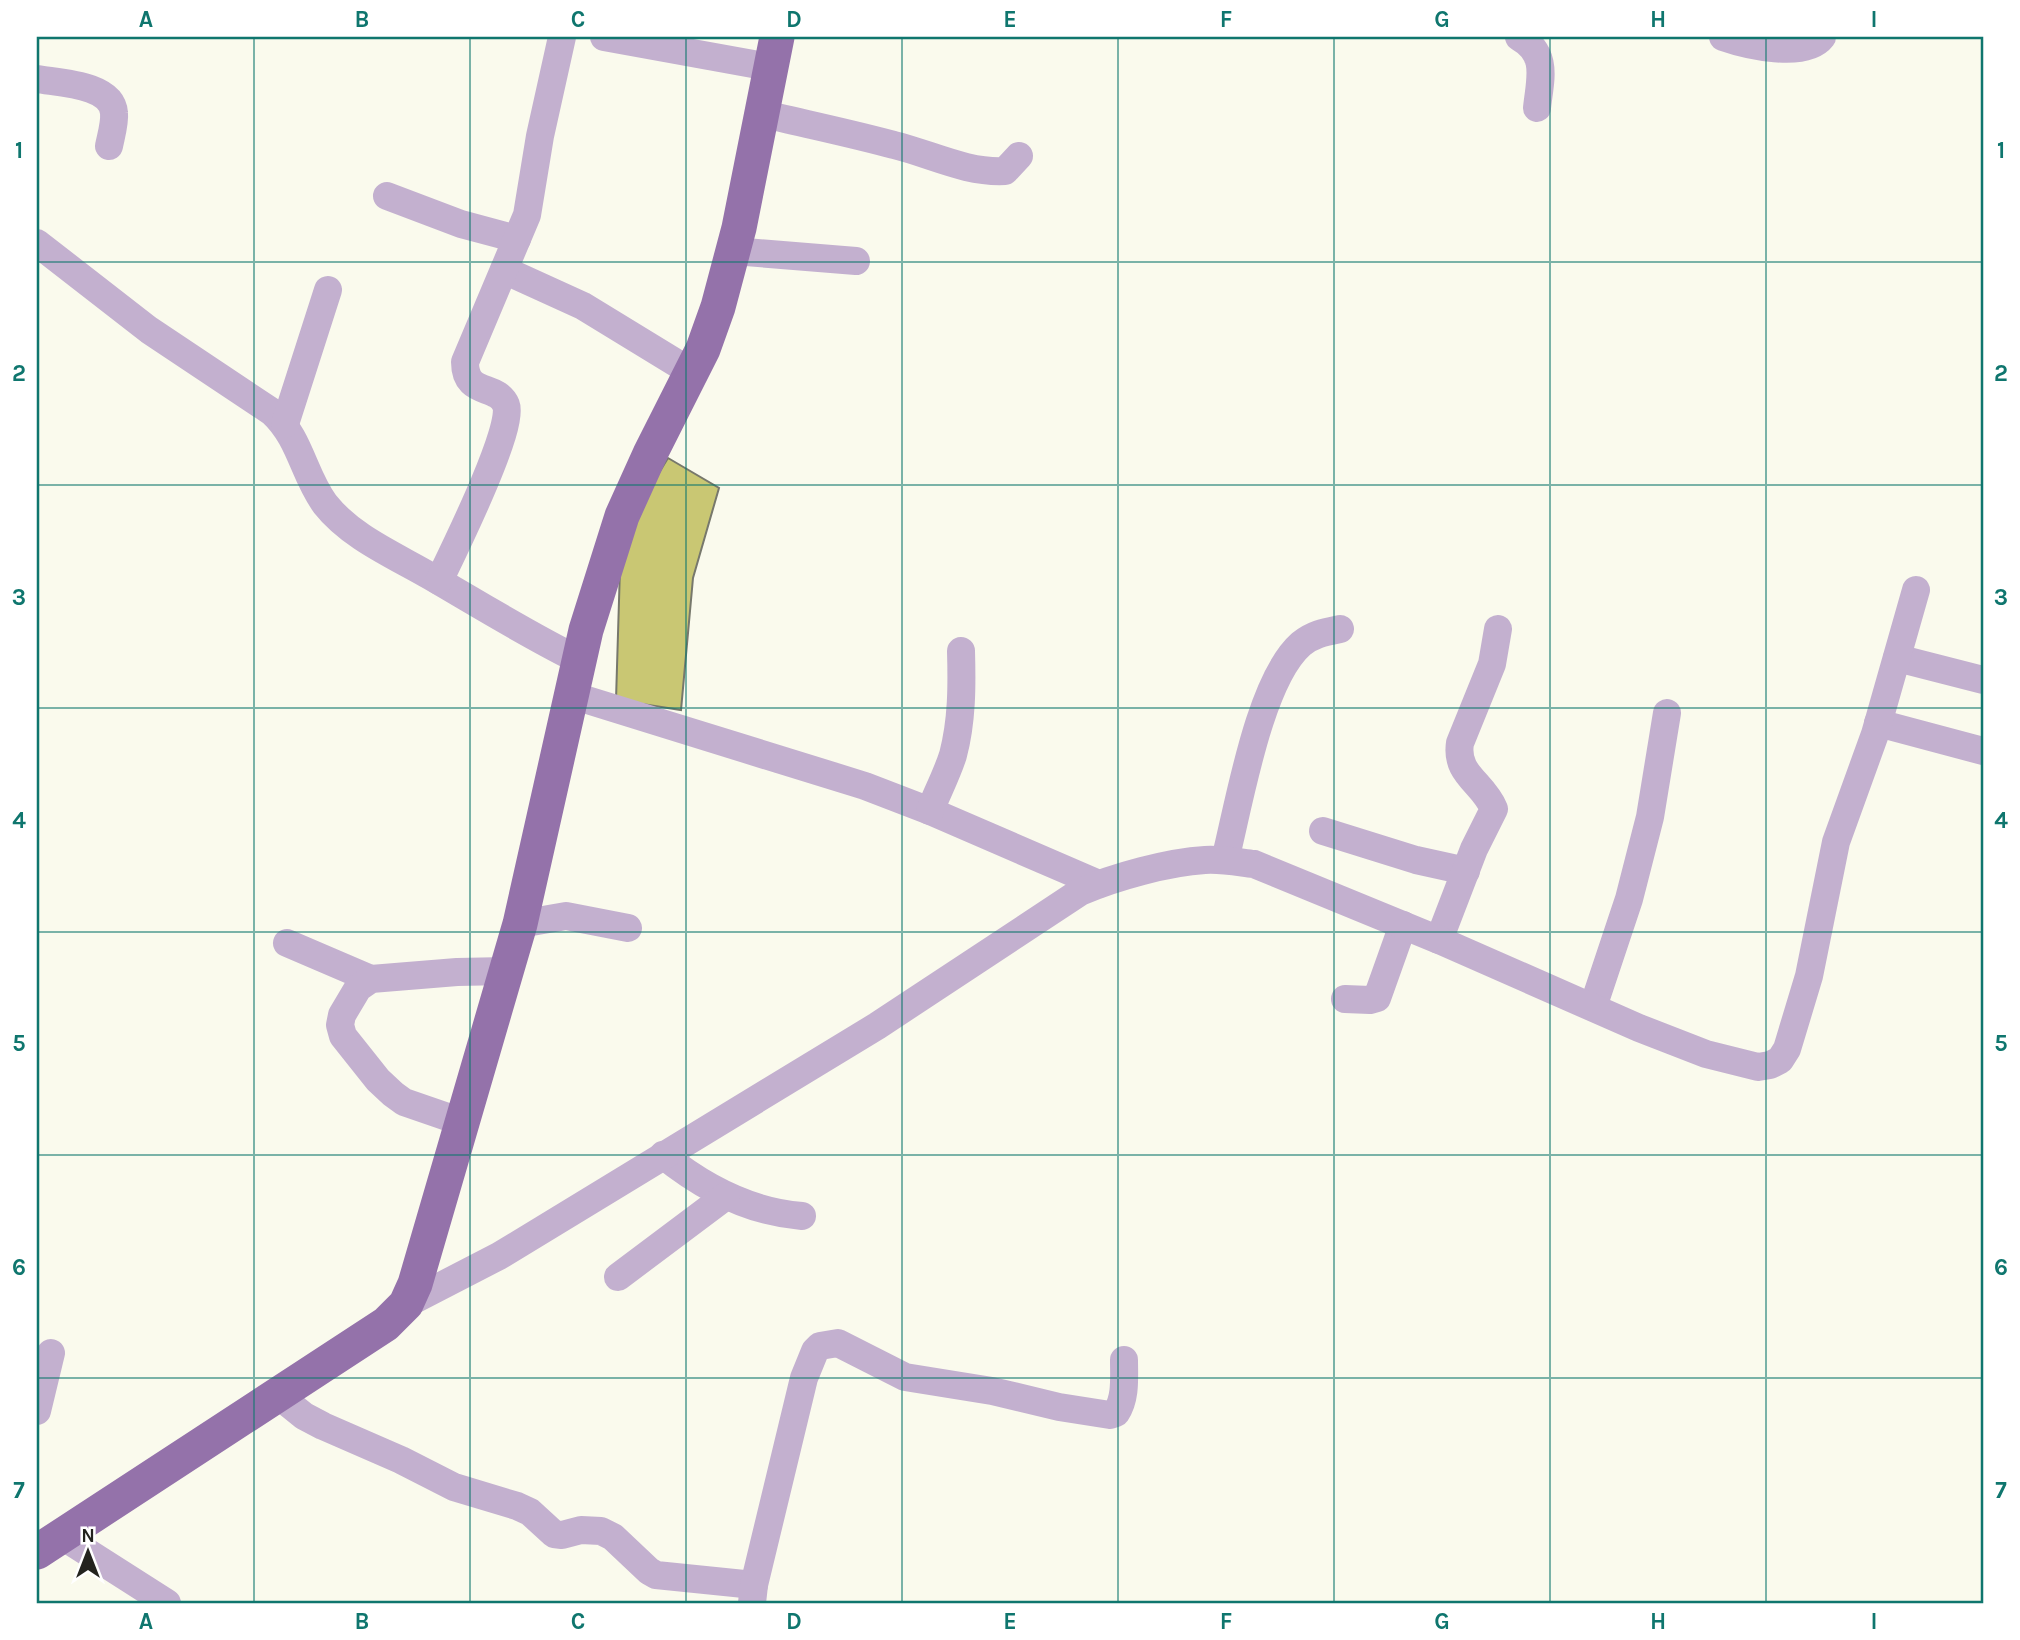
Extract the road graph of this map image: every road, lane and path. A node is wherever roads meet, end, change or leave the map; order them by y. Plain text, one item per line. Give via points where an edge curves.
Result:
1 (562, 37) edge
2 (604, 37) edge
3 (1520, 37) edge
4 (1723, 37) edge
5 (1822, 37) edge
6 (773, 52) edge
7 (37, 79) edge
8 (1537, 108) dead end
9 (761, 113) junction
10 (109, 146) dead end
11 (1019, 156) dead end
12 (387, 196) dead end
13 (517, 239) junction
14 (37, 243) edge
15 (733, 251) junction
16 (856, 261) dead end
17 (504, 270) junction
18 (328, 290) dead end
19 (691, 372) junction
20 (285, 424) junction
21 (439, 581) junction
22 (1916, 590) dead end
23 (1340, 629) dead end
24 (1498, 629) dead end
25 (961, 651) dead end
26 (1896, 658) junction
27 (579, 660) junction
28 (1983, 680) edge
29 (572, 695) junction
30 (1667, 713) dead end
31 (1878, 723) junction
32 (1983, 751) edge
33 (930, 811) junction
34 (1323, 831) dead end
35 (1226, 860) junction
36 (1466, 871) junction
37 (1098, 884) junction
38 (520, 924) junction
39 (1403, 925) junction
40 (628, 928) dead end
41 (1439, 940) junction
42 (287, 943) dead end
43 (507, 971) junction
44 (372, 979) junction
45 (1345, 999) dead end
46 (1593, 1007) junction
47 (462, 1122) junction
48 (663, 1155) junction
49 (726, 1196) junction
50 (802, 1216) dead end
51 (618, 1277) dead end
52 (406, 1304) junction
53 (51, 1353) dead end
54 (1124, 1360) dead end
55 (278, 1395) junction
56 (37, 1411) edge
57 (49, 1544) edge
58 (753, 1594) edge
59 (167, 1603) edge

1 - 13 street via 527,215
2 - 6 street
3 - 8 street via 1533,46 1541,67
4 - 5 street via 1750,45 1792,48 1812,45
6 - 9 main road
7 - 10 street via 100,92 109,99 115,111
9 - 11 street via 984,171 1005,171
9 - 15 main road
12 - 13 street
13 - 17 street
14 - 20 street via 149,330
15 - 16 street
15 - 19 main road via 718,307
17 - 19 street via 583,306
17 - 21 street via 469,350 465,372 470,381 502,398 507,407 505,429
18 - 20 street
19 - 27 main road via 622,516
20 - 21 street via 325,504 357,534
21 - 27 street
22 - 26 street
23 - 35 street via 1319,633 1300,645 1277,678 1254,743
24 - 36 street via 1492,664 1460,743 1464,770 1488,795 1494,809
25 - 33 street via 962,692 953,756
26 - 28 street
26 - 31 street
27 - 29 main road
29 - 33 street via 865,786
29 - 38 main road
30 - 46 street via 1650,817
31 - 32 street
31 - 46 street via 1836,842 1809,976 1780,1060 1758,1067 1706,1054
33 - 37 street
34 - 36 street
35 - 37 street via 1185,862
35 - 39 street via 1254,864
36 - 41 street
37 - 48 street via 877,1026
38 - 40 street via 566,916
38 - 43 main road
39 - 41 street
39 - 45 street via 1377,998
41 - 46 street
42 - 44 street
43 - 44 street
43 - 47 main road
44 - 47 street via 358,988 342,1015 343,1036 393,1094
47 - 52 main road
48 - 49 street via 689,1177
48 - 52 street via 499,1256
49 - 50 street via 756,1208
49 - 51 street
52 - 55 main road via 386,1324
53 - 56 street
54 - 58 street via 1120,1407 1110,1415 905,1377 838,1343 820,1346 804,1378
55 - 57 main road
55 - 58 street via 323,1426 454,1487 530,1512 554,1534 601,1531 656,1575
57 - 59 street

